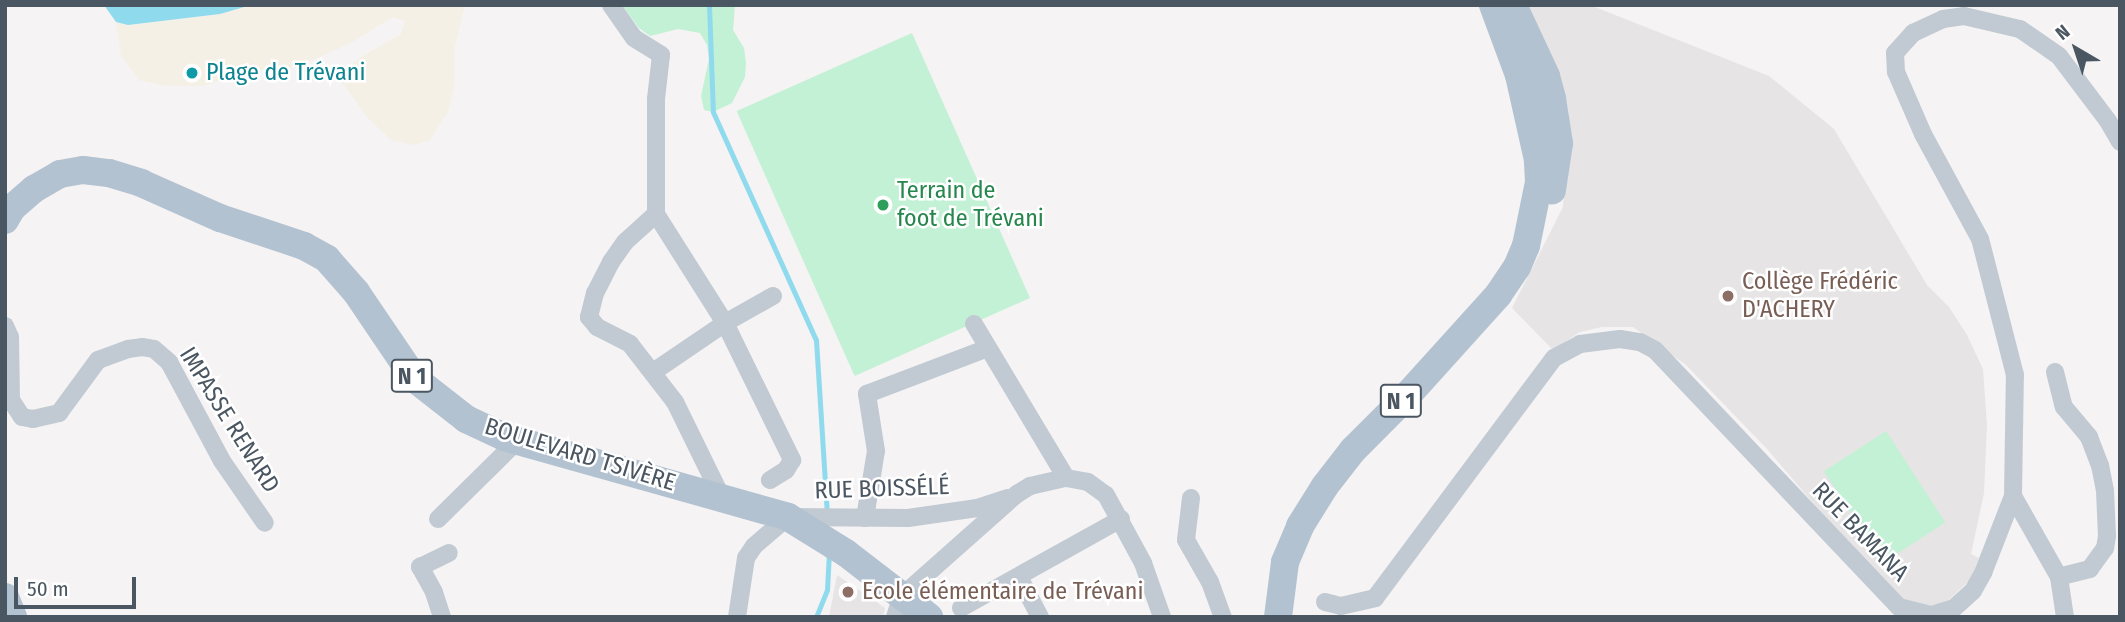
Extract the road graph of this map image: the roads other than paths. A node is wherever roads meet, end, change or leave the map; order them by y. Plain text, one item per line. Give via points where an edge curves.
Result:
1 (611, 5) edge
2 (1493, 5) edge
3 (1513, 5) edge
4 (1519, 75) junction
5 (2120, 142) edge
6 (1559, 144) junction
7 (656, 214) junction
8 (5, 220) edge
9 (1526, 246) junction
10 (773, 296) dead end
11 (725, 323) junction
12 (974, 324) dead end
13 (5, 326) edge
14 (988, 348) junction
15 (653, 372) junction
16 (2055, 372) dead end
17 (517, 441) junction
18 (1066, 478) junction
19 (770, 480) dead end
20 (1017, 494) junction
21 (2013, 496) junction
22 (722, 498) junction
23 (1191, 498) dead end
24 (865, 518) junction
25 (438, 519) dead end
26 (1121, 520) junction
27 (804, 521) junction
28 (265, 523) dead end
29 (449, 553) dead end
30 (1019, 577) junction
31 (2059, 577) junction
32 (5, 597) edge
33 (1325, 602) dead end
34 (898, 606) edge
35 (961, 608) dead end
36 (13, 617) edge
37 (442, 617) edge
38 (737, 617) edge
39 (929, 617) edge
40 (1040, 617) edge
41 (1162, 617) edge
42 (1223, 617) edge
43 (1278, 617) edge
44 (2064, 617) edge

1 - 7 street via 634,38 661,55 656,99
2 - 4 main road, N 1
3 - 6 main road, N 1 via 1546,76
4 - 6 main road via 1535,71 1547,129
4 - 9 main road, N 1 via 1539,182
5 - 21 street, RUE BAMANA via 2059,56 2020,29 1964,16 1943,19 1913,33 1895,53 1896,72 1983,251 2015,375
6 - 9 main road, N 1 via 1547,211
7 - 11 street
7 - 15 street via 611,262 589,317 597,327 631,344
8 - 17 main road, BOULEVARD TSIVÈRE / N 1 via 34,188 60,174 83,170 130,179 220,218 304,246 327,260 356,292 415,379 467,419
9 - 43 main road, N 1 via 1497,295 1325,486 1285,562
10 - 11 street
11 - 15 street
11 - 19 street via 792,460
12 - 14 street
13 - 28 street, IMPASSE RENARD via 10,337 10,400 22,417 33,419 59,412 98,360 135,348 154,349 169,362 222,461
14 - 18 street
14 - 24 street via 867,394 876,452
15 - 22 street via 675,402
16 - 31 street via 2064,407 2090,437 2100,465 2107,536 2105,548 2090,569
17 - 22 main road, BOULEVARD TSIVÈRE / N 1
17 - 25 street
18 - 20 street, RUE BOISSÉLÉ via 1030,486
18 - 26 street via 1088,482 1106,495
20 - 24 street, RUE BOISSÉLÉ via 947,513
20 - 34 street
21 - 31 street
21 - 33 street, RUE BAMANA via 1973,591 1954,608 1931,614 1899,607 1655,349 1640,342 1600,339 1569,347 1554,358 1375,598 1341,606
22 - 27 main road, BOULEVARD TSIVÈRE / N 1
23 - 42 street via 1186,540
24 - 27 street, RUE BOISSÉLÉ
26 - 30 street
26 - 41 street via 1143,563
27 - 34 main road, N 1 via 846,553
27 - 38 street via 754,546 746,558
29 - 37 street via 420,567 435,592
30 - 35 street
30 - 40 street
31 - 44 street
32 - 36 main road
34 - 39 main road, N 1

